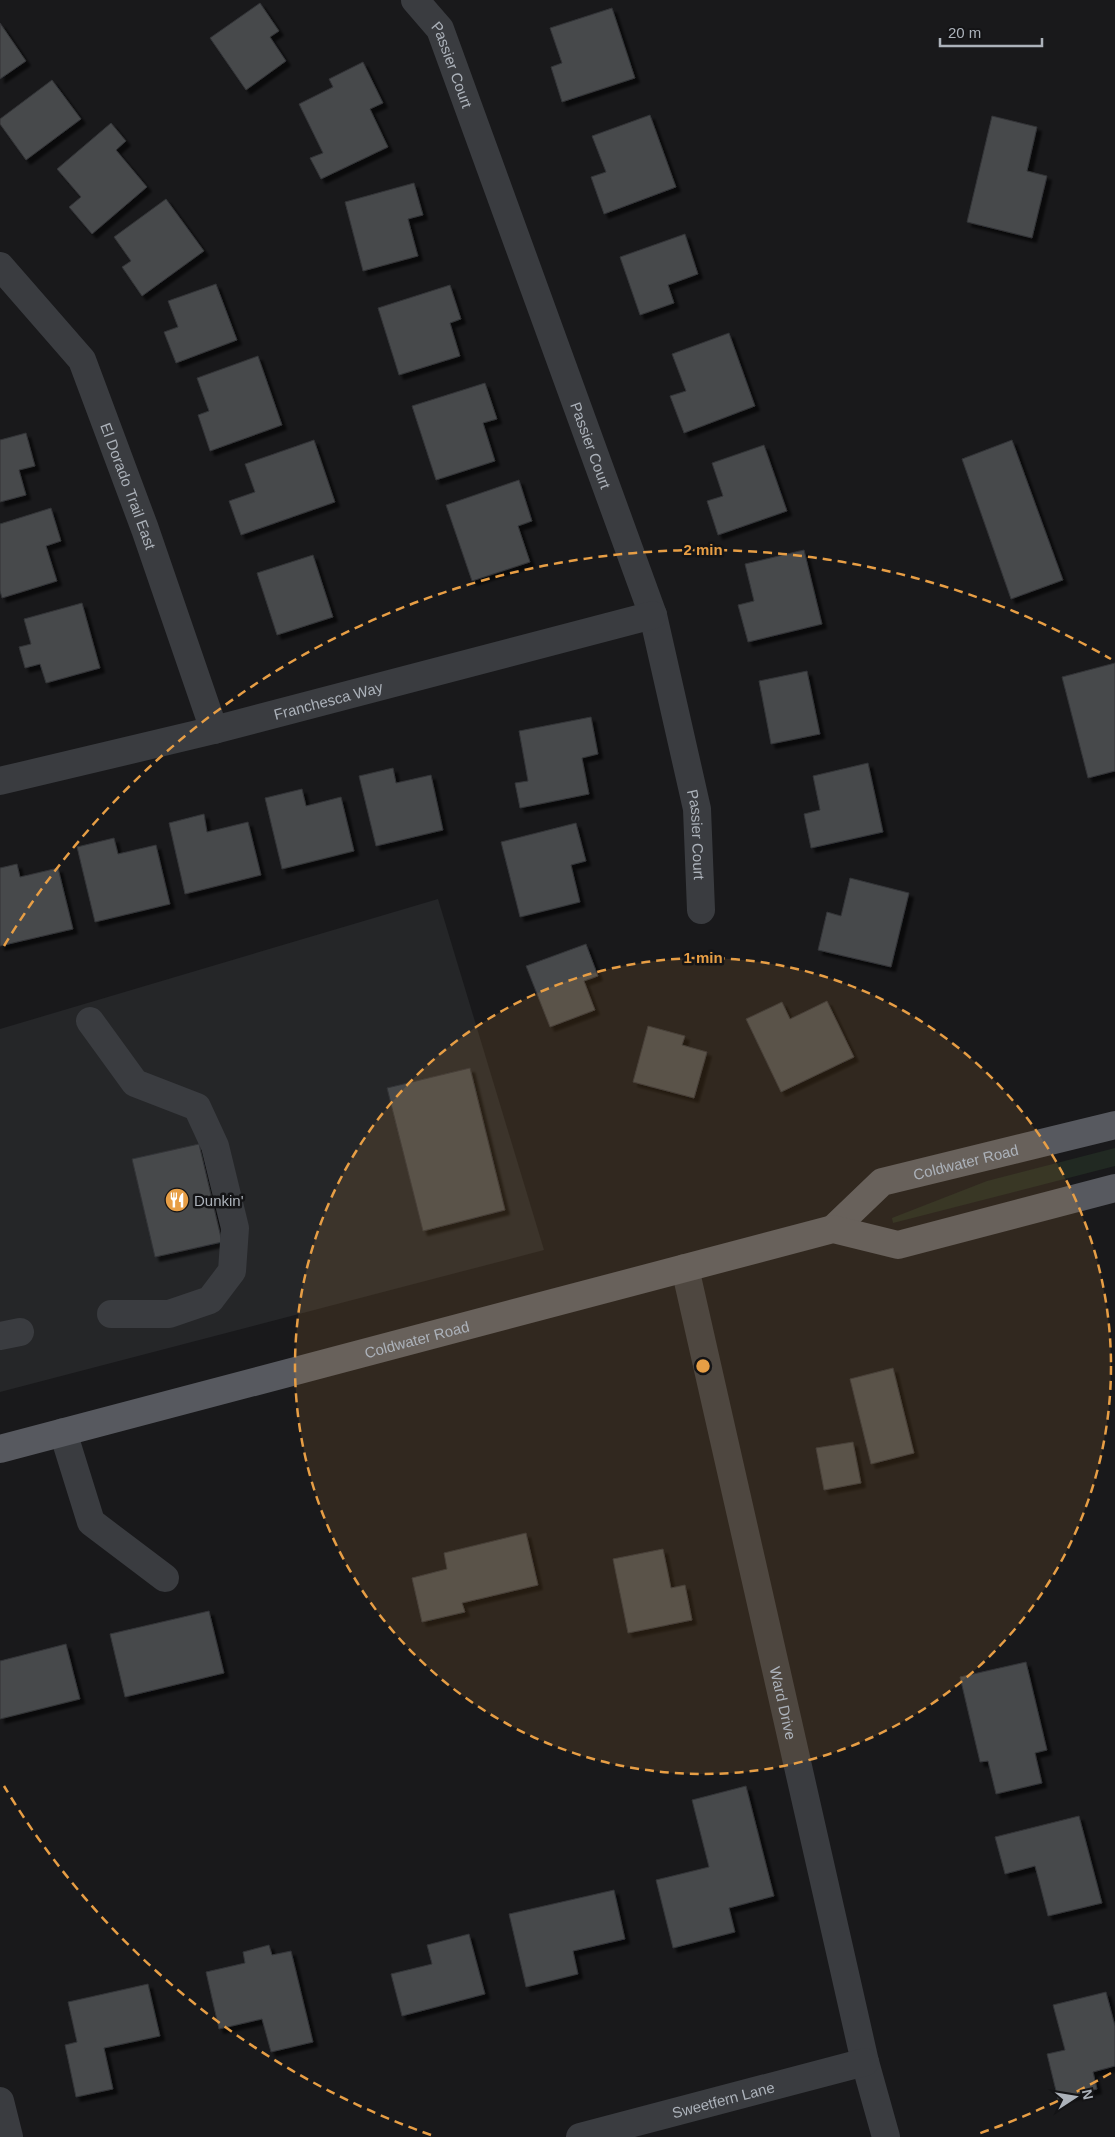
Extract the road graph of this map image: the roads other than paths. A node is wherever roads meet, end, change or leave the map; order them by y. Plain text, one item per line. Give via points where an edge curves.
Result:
1 (415, 0) edge
2 (0, 266) edge
3 (653, 615) junction
4 (214, 730) junction
5 (0, 781) edge
6 (701, 910) dead end
7 (90, 1021) dead end
8 (1115, 1126) edge
9 (1115, 1188) edge
10 (833, 1229) junction
11 (685, 1268) junction
12 (111, 1314) dead end
13 (64, 1432) junction
14 (0, 1449) edge
15 (164, 1578) dead end
16 (865, 2062) junction
17 (0, 2101) edge
18 (10, 2137) edge
19 (580, 2137) edge
20 (886, 2137) edge

1 - 3 street, Passier Court via 440,29
2 - 4 street, El Dorado Trail East via 82,360 145,529
3 - 4 street, Franchesca Way
3 - 6 street, Passier Court via 697,809
4 - 5 street, Franchesca Way
7 - 12 street via 135,1083 197,1107 215,1146 235,1228 232,1270 210,1300 169,1314
8 - 10 main road, Coldwater Road via 882,1182
9 - 10 main road, Coldwater Road via 898,1245
10 - 11 main road, Coldwater Road
11 - 13 main road, Coldwater Road
11 - 16 street, Ward Drive
13 - 14 main road, Coldwater Road
13 - 15 street via 91,1522
16 - 19 street, Sweetfern Lane
16 - 20 street, Ward Drive
17 - 18 street

